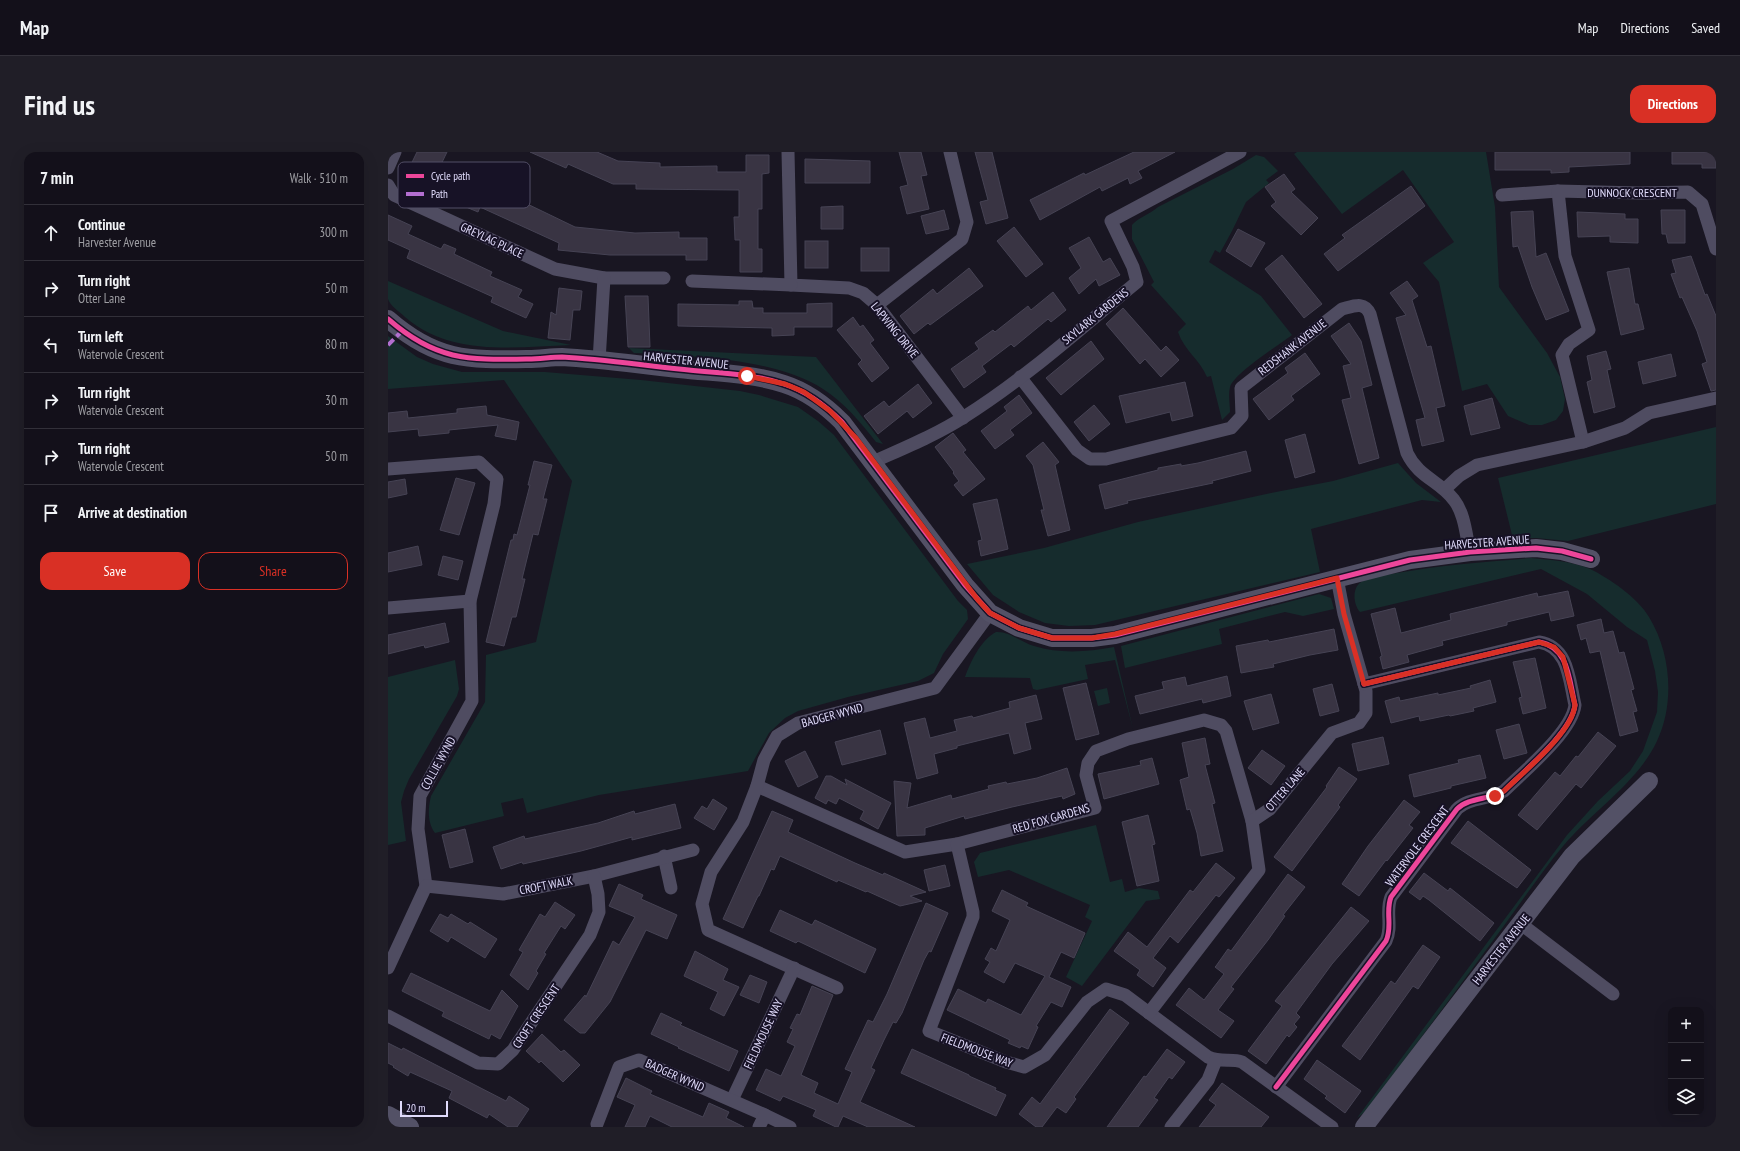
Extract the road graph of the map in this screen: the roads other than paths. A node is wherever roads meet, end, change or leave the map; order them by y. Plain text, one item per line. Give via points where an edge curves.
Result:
1 (395, 152) edge
2 (788, 152) edge
3 (950, 152) edge
4 (1240, 152) edge
5 (388, 168) edge
6 (388, 185) edge
7 (1558, 191) junction
8 (1502, 195) dead end
9 (398, 197) edge
10 (422, 208) edge
11 (1716, 249) edge
12 (604, 278) junction
13 (664, 278) dead end
14 (692, 281) dead end
15 (791, 285) junction
16 (877, 304) junction
17 (388, 319) edge
18 (599, 361) junction
19 (1020, 377) junction
20 (1716, 398) edge
21 (963, 418) junction
22 (1583, 442) junction
23 (873, 462) junction
24 (388, 469) edge
25 (1445, 489) junction
26 (1470, 552) junction
27 (1591, 559) dead end
28 (1337, 578) junction
29 (470, 601) junction
30 (388, 608) edge
31 (990, 613) junction
32 (1364, 684) junction
33 (1649, 781) dead end
34 (757, 786) junction
35 (1252, 821) junction
36 (957, 844) junction
37 (693, 850) dead end
38 (664, 856) junction
39 (594, 876) junction
40 (426, 886) junction
41 (671, 888) dead end
42 (1521, 924) junction
43 (391, 952) edge
44 (388, 968) edge
45 (794, 968) junction
46 (836, 988) dead end
47 (1613, 994) dead end
48 (1149, 1013) junction
49 (388, 1016) edge
50 (1216, 1060) junction
51 (1276, 1087) junction
52 (732, 1100) junction
53 (388, 1115) edge
54 (762, 1121) edge
55 (597, 1124) dead end
56 (410, 1127) edge
57 (790, 1127) edge
58 (1171, 1127) edge
59 (1332, 1127) edge
60 (1364, 1127) edge

1 - 5 street
2 - 15 street
3 - 16 street via 967,222 962,239
4 - 19 street, SKYLARK GARDENS via 1111,221 1133,267 1137,282
6 - 9 street, GREYLAG PLACE
7 - 8 street, DUNNOCK CRESCENT
7 - 11 street, DUNNOCK CRESCENT via 1688,192 1702,204
7 - 22 street via 1565,256 1588,330 1569,344 1562,355
10 - 12 street, GREYLAG PLACE via 555,269
12 - 13 street, GREYLAG PLACE
12 - 18 street
14 - 15 street, LAPWING DRIVE
15 - 16 street, LAPWING DRIVE via 848,288 863,293
16 - 21 street, LAPWING DRIVE
17 - 18 street, HARVESTER AVENUE via 407,335 436,351 471,359 561,357
18 - 23 street, HARVESTER AVENUE via 747,376 785,384 804,392 830,411 842,422
19 - 21 street, SKYLARK GARDENS
19 - 25 street, REDSHANK AVENUE via 1077,450 1090,459 1106,459 1231,428 1242,416 1241,388 1342,308 1364,306 1370,314 1407,453 1424,476
20 - 22 street via 1650,413 1625,428
21 - 23 street, SKYLARK GARDENS
22 - 25 street via 1477,465
23 - 31 street, HARVESTER AVENUE via 965,585
24 - 29 street, COLLIE WYND via 479,462 497,479 494,504
25 - 26 street, REDSHANK AVENUE via 1461,512
26 - 27 street, HARVESTER AVENUE via 1536,548 1562,551
26 - 28 street, HARVESTER AVENUE via 1410,560
28 - 31 street, HARVESTER AVENUE via 1092,638 1052,638 1019,628
28 - 32 street, OTTER LANE via 1344,614
29 - 30 street
29 - 40 street, COLLIE WYND via 472,701 420,796 418,829
31 - 34 street, BADGER WYND via 935,688 798,723 777,736 764,760
32 - 35 street, OTTER LANE via 1367,710 1362,720 1332,733 1270,809
32 - 51 street, WATERVOLE CRESCENT via 1539,642 1554,647 1563,657 1575,705 1561,734 1504,791 1495,796 1465,803 1457,809 1391,897 1387,906 1390,932 1386,941
33 - 42 street, HARVESTER AVENUE via 1572,856
34 - 36 street, RED FOX GARDENS via 904,852
34 - 45 street, BADGER WYND via 743,822 711,872 702,904 708,930
35 - 36 street, RED FOX GARDENS via 1226,731 1221,725 1204,720 1128,739 1096,750 1088,763 1086,775 1094,808
35 - 48 street via 1259,870
36 - 48 street, FIELDMOUSE WAY via 973,917 929,1031 1024,1067 1045,1055 1087,1002 1106,989 1126,995
37 - 38 street, CROFT WALK
38 - 39 street, CROFT WALK
38 - 41 street
39 - 40 street, CROFT WALK via 503,894
39 - 49 street, CROFT CRESCENT via 599,912 590,935 513,1050 498,1064 478,1063
40 - 43 street
42 - 47 street
42 - 60 street, HARVESTER AVENUE
43 - 44 street
45 - 46 street
45 - 52 street, FIELDMOUSE WAY
48 - 50 street, FIELDMOUSE WAY via 1201,1053
50 - 51 street via 1242,1062
50 - 58 street via 1208,1080
51 - 59 street
52 - 54 street, BADGER WYND
52 - 55 street, BADGER WYND via 639,1060 619,1067
53 - 56 street
54 - 57 street, BADGER WYND

